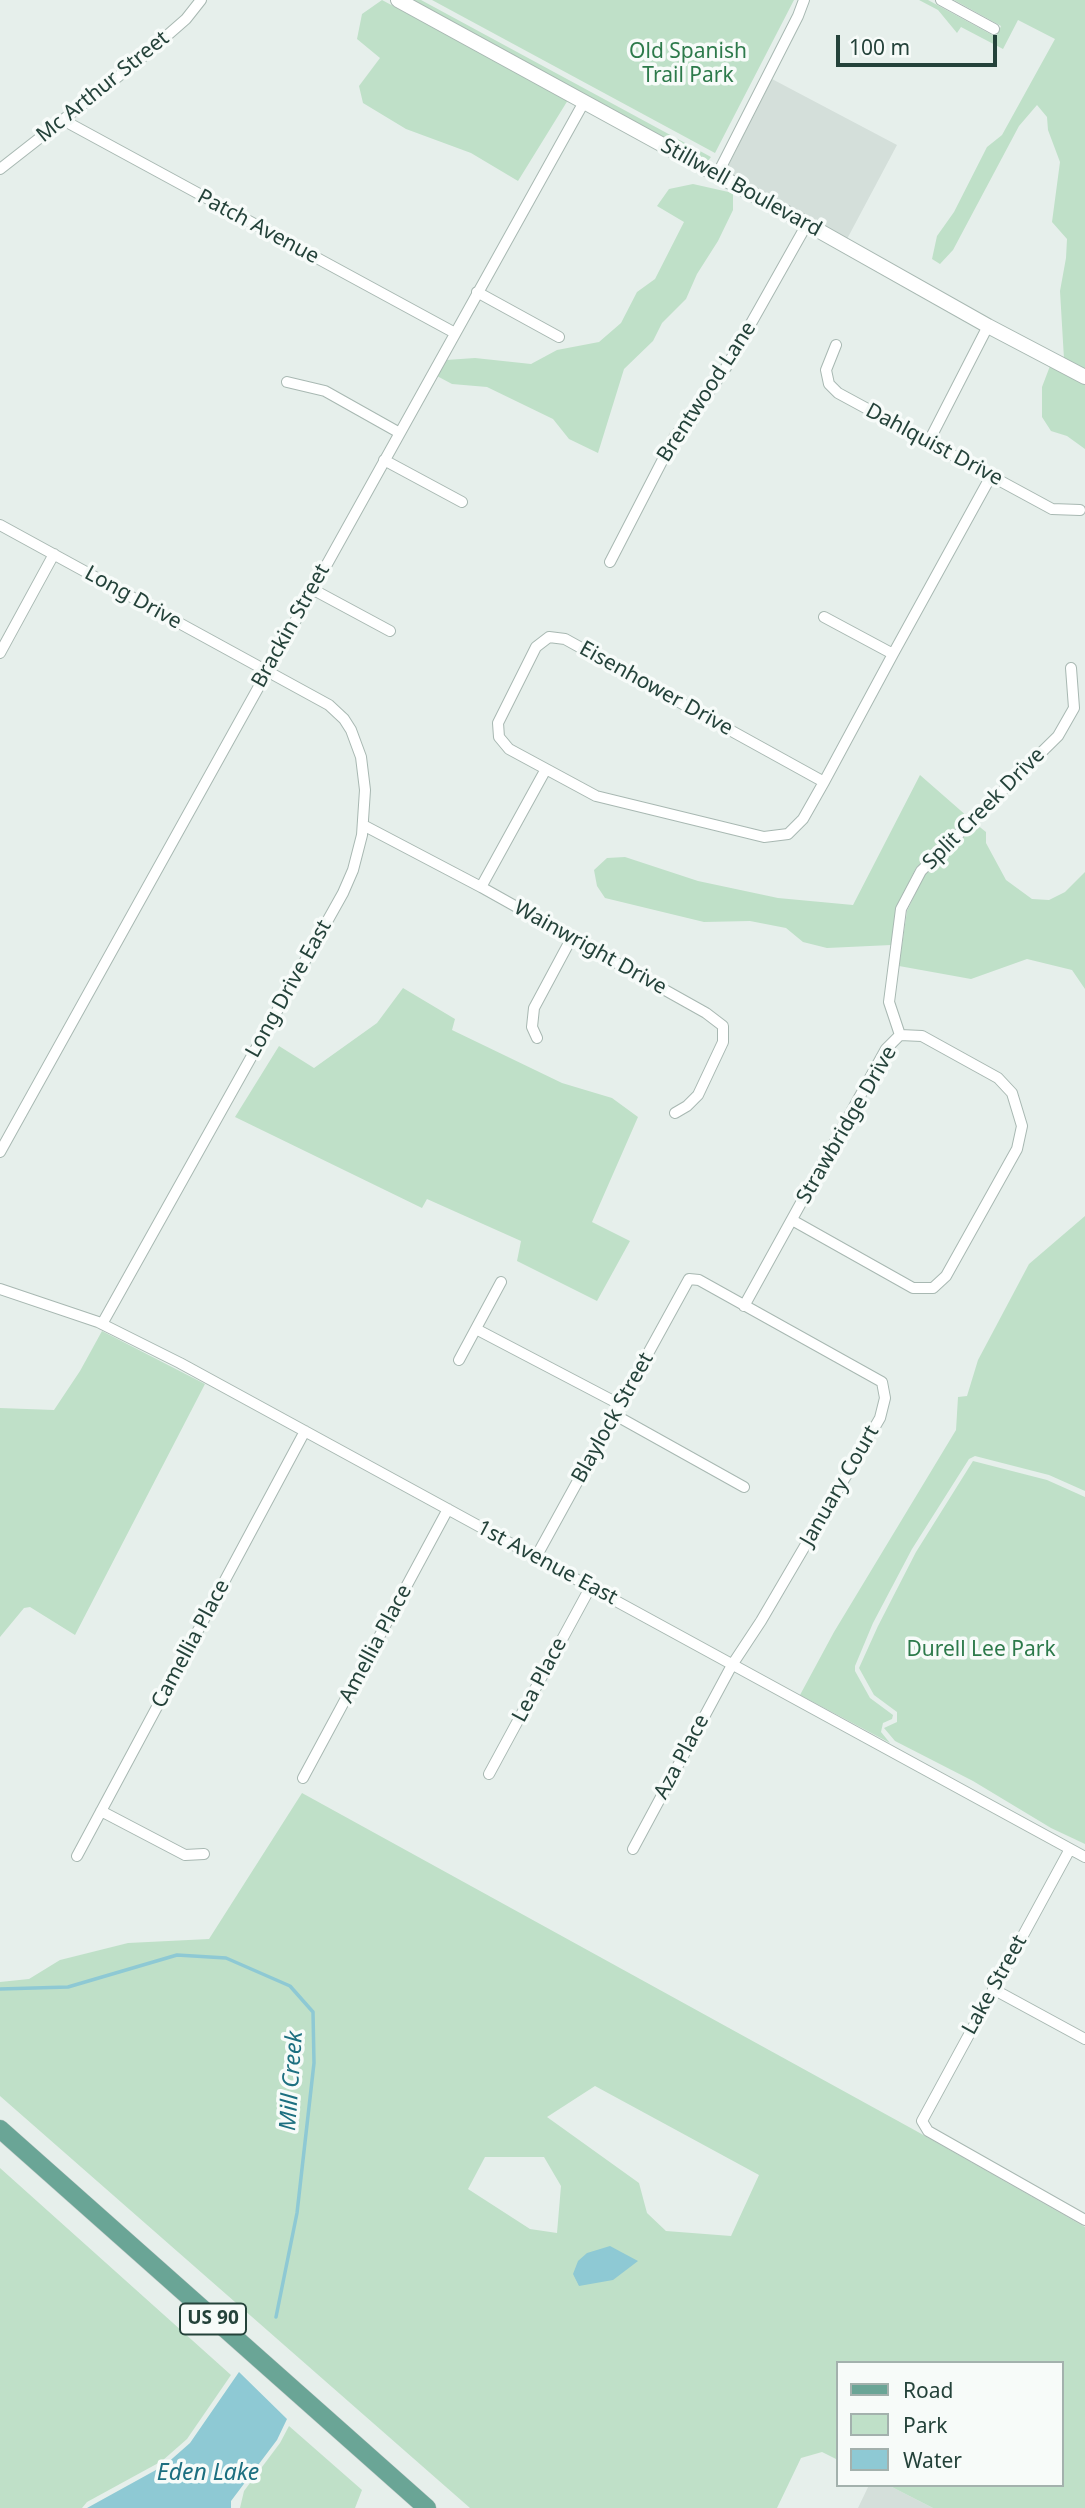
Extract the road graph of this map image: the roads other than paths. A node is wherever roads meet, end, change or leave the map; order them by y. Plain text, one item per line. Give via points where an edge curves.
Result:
1 (201, 0) edge
2 (398, 0) edge
3 (804, 0) edge
4 (940, 0) edge
5 (994, 29) dead end
6 (584, 102) junction
7 (63, 120) junction
8 (0, 169) edge
9 (717, 175) junction
10 (807, 224) junction
11 (477, 292) junction
12 (988, 326) junction
13 (455, 333) junction
14 (559, 337) dead end
15 (836, 345) dead end
16 (1085, 377) edge
17 (287, 382) dead end
18 (398, 432) junction
19 (928, 443) junction
20 (384, 460) junction
21 (990, 476) junction
22 (462, 502) dead end
23 (1080, 510) dead end
24 (0, 525) edge
25 (54, 554) junction
26 (610, 562) dead end
27 (312, 589) junction
28 (824, 617) dead end
29 (390, 631) dead end
30 (0, 653) edge
31 (893, 654) junction
32 (1071, 668) dead end
33 (266, 671) junction
34 (546, 769) junction
35 (824, 782) junction
36 (363, 825) junction
37 (481, 887) junction
38 (571, 939) junction
39 (900, 1035) junction
40 (537, 1038) dead end
41 (676, 1113) dead end
42 (0, 1152) edge
43 (792, 1220) junction
44 (689, 1279) joint
45 (501, 1282) dead end
46 (0, 1289) edge
47 (744, 1306) junction
48 (103, 1324) junction
49 (476, 1329) junction
50 (459, 1360) dead end
51 (618, 1410) junction
52 (305, 1431) junction
53 (744, 1487) dead end
54 (448, 1509) junction
55 (536, 1557) junction
56 (591, 1586) junction
57 (732, 1665) junction
58 (489, 1774) dead end
59 (303, 1778) dead end
60 (101, 1811) junction
61 (633, 1849) dead end
62 (1070, 1849) junction
63 (204, 1854) dead end
64 (77, 1856) dead end
65 (1085, 1857) edge
66 (993, 1990) junction
67 (1085, 2039) edge
68 (0, 2129) edge
69 (1085, 2220) edge
70 (428, 2508) edge

1 - 7 street, Mc Arthur Street via 138,61
2 - 6 street, Stillwell Boulevard
3 - 9 street
4 - 5 street
6 - 9 street, Stillwell Boulevard
6 - 11 street, Brackin Street
7 - 8 street, Mc Arthur Street
7 - 13 street, Patch Avenue
9 - 10 street, Stillwell Boulevard
10 - 12 street, Stillwell Boulevard
10 - 26 street, Brentwood Lane via 727,366 675,436
11 - 13 street, Brackin Street
11 - 14 street
12 - 16 street, Stillwell Boulevard
12 - 19 street
13 - 18 street, Brackin Street
15 - 19 street, Dahlquist Drive via 826,370 829,384
17 - 18 street via 325,391
18 - 20 street, Brackin Street
19 - 21 street, Dahlquist Drive
20 - 22 street
20 - 27 street, Brackin Street
21 - 23 street, Dahlquist Drive via 1052,509
21 - 31 street, Eisenhower Drive
24 - 25 street, Long Drive
25 - 30 street
25 - 33 street, Long Drive
27 - 29 street
27 - 33 street, Brackin Street
28 - 31 street
31 - 35 street, Eisenhower Drive
32 - 39 street, Split Creek Drive via 1074,708 1058,736 921,871 901,909 889,1002
33 - 36 street, Long Drive East via 328,705 351,730 363,768
33 - 42 street, Brackin Street
34 - 35 street, Eisenhower Drive via 596,796 764,837 788,834 803,820
34 - 35 street, Eisenhower Drive via 509,749 499,737 498,723 536,647 549,637 565,639
34 - 37 street
36 - 37 street, Wainwright Drive
36 - 48 street, Long Drive East via 343,893
37 - 38 street, Wainwright Drive
38 - 40 street via 534,1008 532,1027
38 - 41 street, Wainwright Drive via 723,1026 723,1042 698,1095
39 - 43 street, Strawbridge Drive via 886,1049
39 - 43 street, Strawbridge Drive via 922,1036 998,1078 1012,1093 1022,1126 1017,1149 946,1276 933,1288 913,1288
43 - 47 street, Strawbridge Drive
44 - 47 street, January Court via 699,1280
44 - 51 street, Blaylock Street
45 - 49 street
46 - 48 street, 1st Avenue East
47 - 57 street, January Court via 883,1382 885,1398 880,1418
48 - 52 street, 1st Avenue East
49 - 50 street
49 - 51 street
51 - 53 street
51 - 55 street, Blaylock Street
52 - 54 street, 1st Avenue East
52 - 60 street, Camellia Place
54 - 55 street, 1st Avenue East
54 - 59 street, Amellia Place
55 - 56 street, 1st Avenue East
56 - 57 street, 1st Avenue East
56 - 58 street, Lea Place
57 - 61 street, Aza Place
57 - 62 street, 1st Avenue East
60 - 63 street via 185,1855
60 - 64 street, Camellia Place
62 - 65 street, 1st Avenue East
62 - 66 street, Lake Street
66 - 67 street
66 - 69 street, Lake Street via 922,2121 928,2131
68 - 70 main road, US 90

